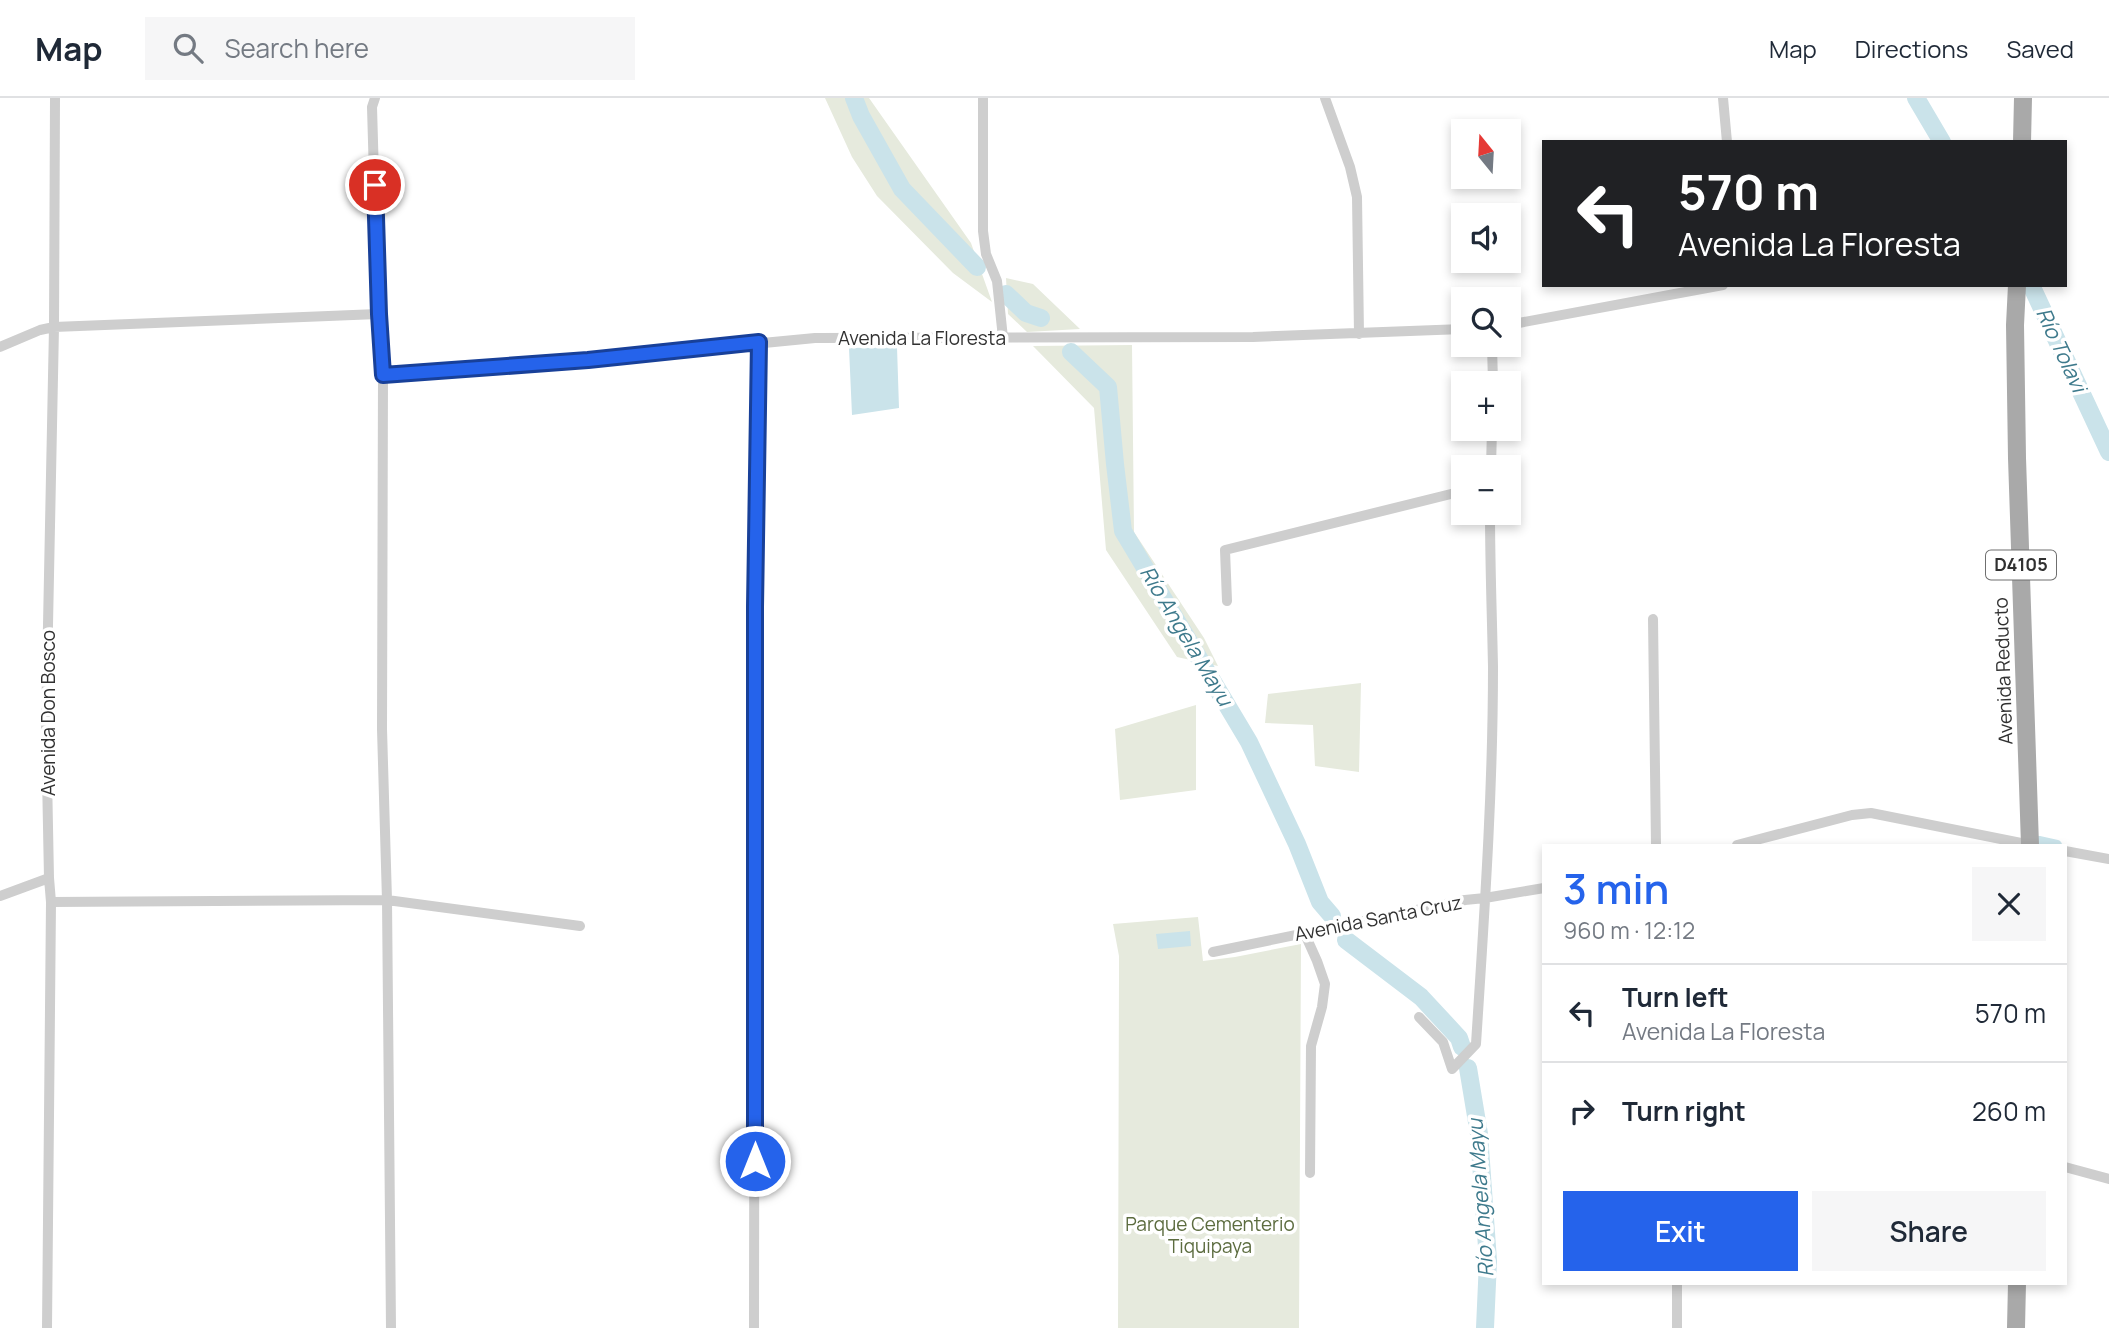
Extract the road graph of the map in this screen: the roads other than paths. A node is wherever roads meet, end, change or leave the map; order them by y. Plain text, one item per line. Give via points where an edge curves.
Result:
1 (55, 98) edge
2 (375, 98) edge
3 (982, 98) edge
4 (1325, 98) edge
5 (1723, 98) edge
6 (2023, 98) edge
7 (1727, 140) edge
8 (2022, 140) edge
9 (1712, 287) edge
10 (2017, 287) edge
11 (379, 314) junction
12 (1521, 323) edge
13 (54, 327) junction
14 (1451, 330) edge
15 (1359, 334) junction
16 (1003, 338) junction
17 (759, 342) junction
18 (0, 347) edge
19 (383, 375) junction
20 (1451, 494) edge
21 (1490, 525) edge
22 (1227, 601) dead end
23 (1653, 619) dead end
24 (1656, 844) edge
25 (1741, 844) edge
26 (2026, 844) edge
27 (2031, 844) edge
28 (2067, 851) edge
29 (2109, 859) edge
30 (49, 878) junction
31 (1542, 888) edge
32 (0, 897) edge
33 (1485, 898) junction
34 (387, 900) junction
35 (51, 902) junction
36 (580, 926) dead end
37 (1304, 932) junction
38 (1213, 952) dead end
39 (1419, 1017) dead end
40 (2067, 1168) edge
41 (1310, 1173) dead end
42 (2109, 1179) edge
43 (1676, 1285) edge
44 (2017, 1285) edge
45 (47, 1328) edge
46 (391, 1328) edge
47 (754, 1328) edge
48 (1677, 1328) edge
49 (2017, 1328) edge

1 - 13 street, Avenida Don Bosco
2 - 11 street
3 - 16 street via 983,231 997,281
4 - 15 street via 1357,197
5 - 7 street
6 - 8 main road
9 - 12 street
10 - 27 main road, Avenida Reducto / D4105 via 2017,458
11 - 13 street
11 - 19 street
13 - 18 street
13 - 30 street, Avenida Don Bosco via 46,724
14 - 15 street, Avenida La Floresta
15 - 16 street, Avenida La Floresta
16 - 17 street, Avenida La Floresta
17 - 19 street, Avenida La Floresta
17 - 47 street
19 - 34 street via 382,729
20 - 22 street via 1225,550
21 - 33 street via 1493,667
23 - 24 street
25 - 26 street via 1871,813
28 - 29 street
30 - 32 street
30 - 35 street, Avenida Don Bosco
31 - 33 street, Avenida Santa Cruz
33 - 37 street, Avenida Santa Cruz
33 - 39 street via 1476,1044 1452,1069 1443,1042
34 - 35 street
34 - 36 street
34 - 46 street
35 - 45 street, Avenida Don Bosco
37 - 38 street, Avenida Santa Cruz
37 - 41 street via 1325,984 1311,1046
40 - 42 street
43 - 48 street
44 - 49 main road

